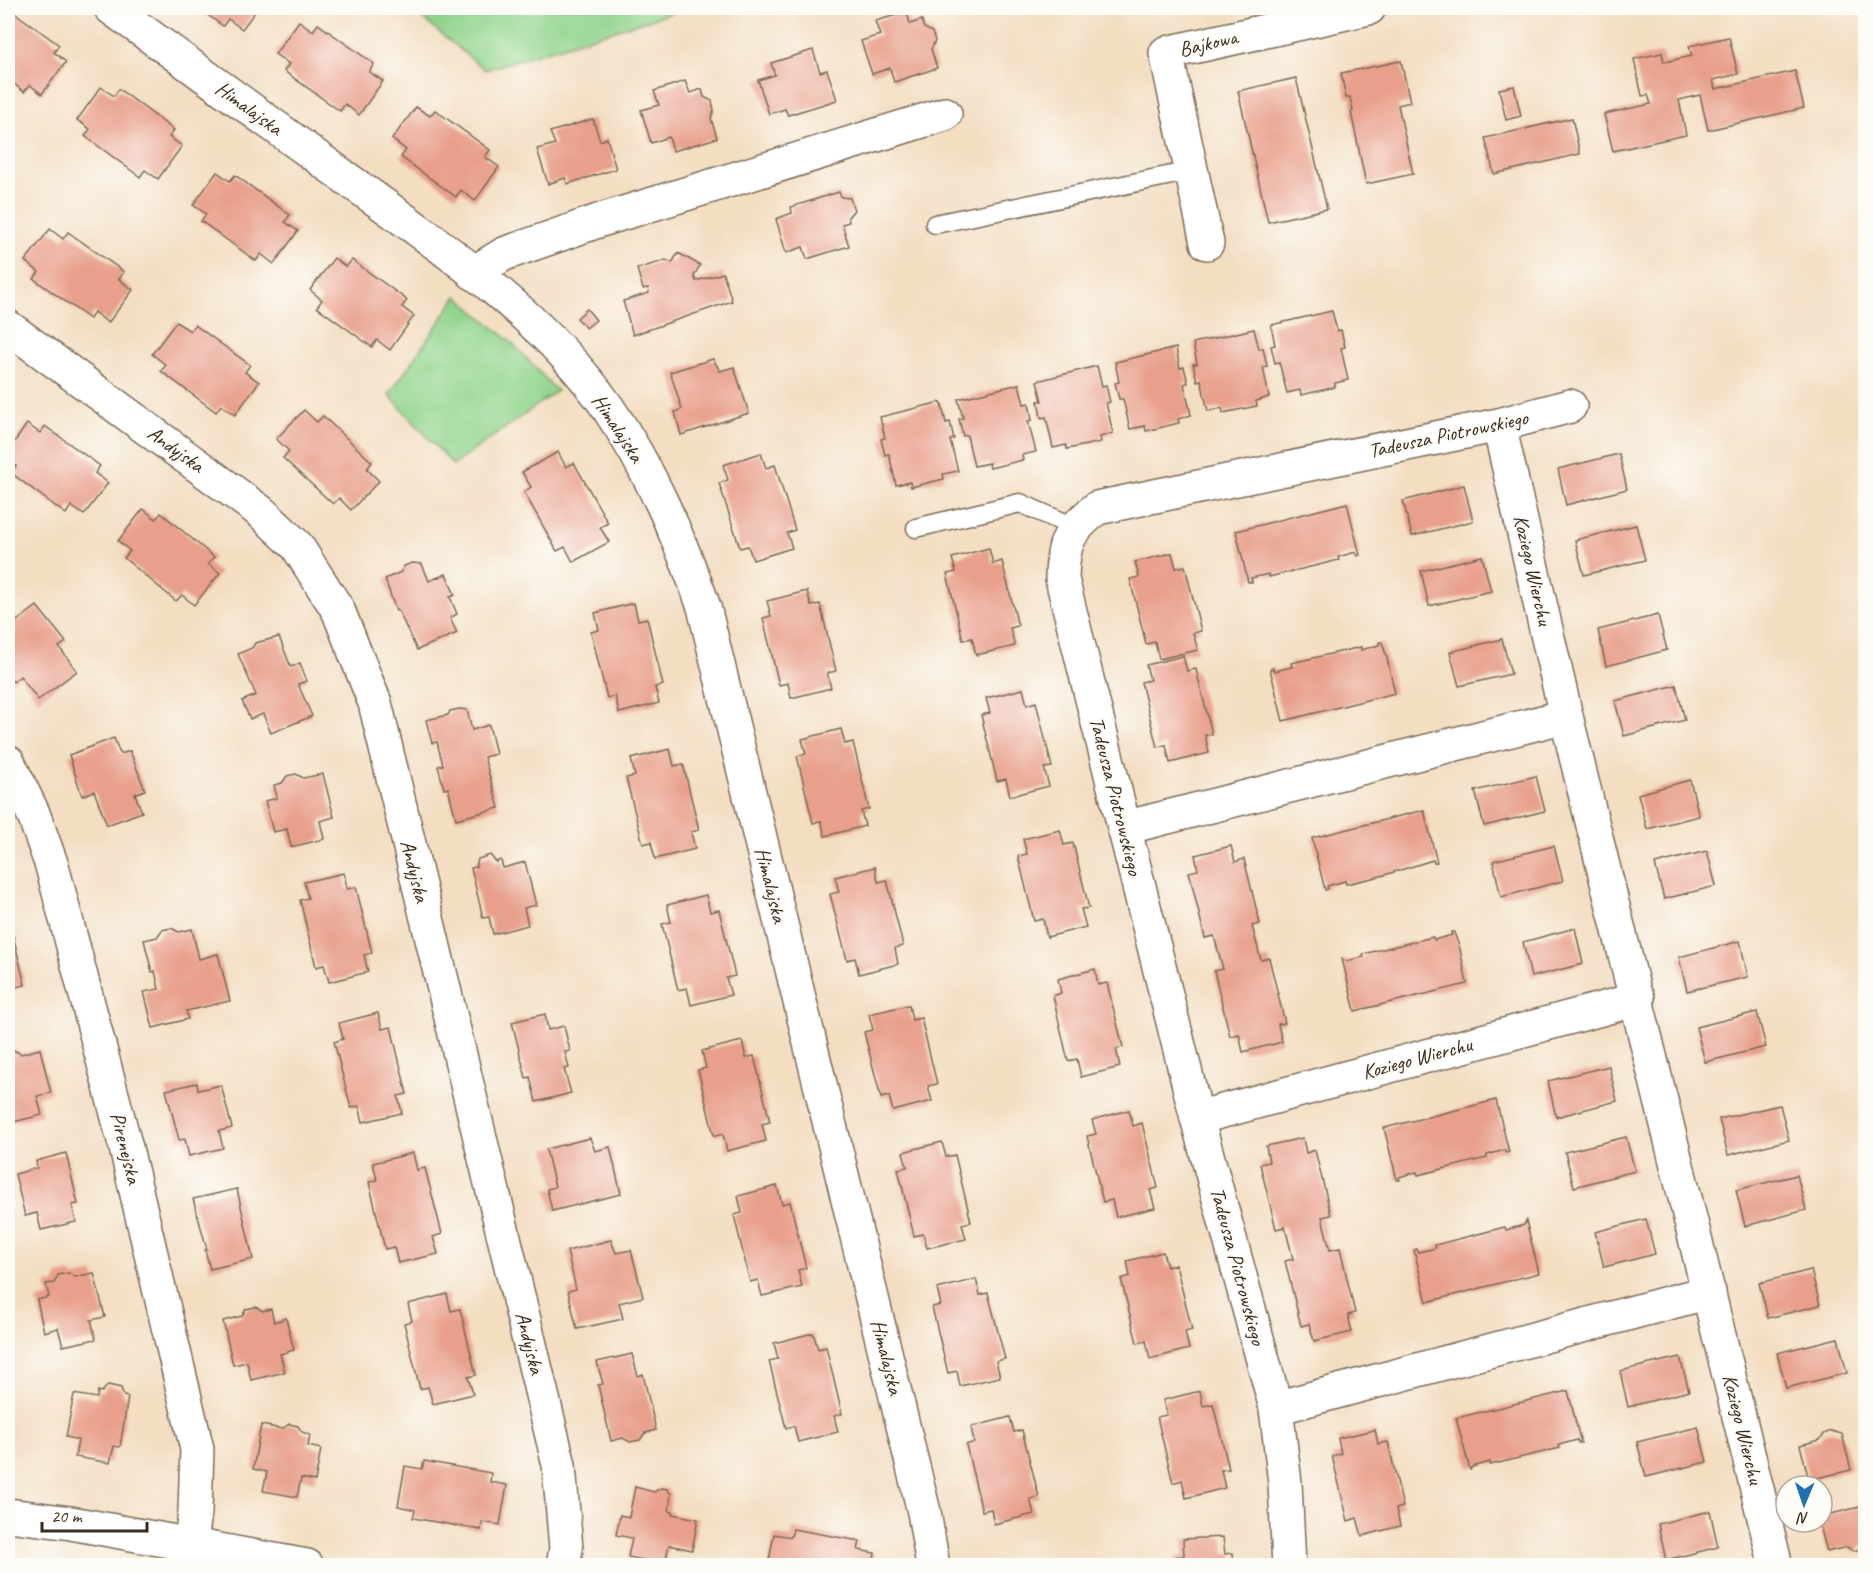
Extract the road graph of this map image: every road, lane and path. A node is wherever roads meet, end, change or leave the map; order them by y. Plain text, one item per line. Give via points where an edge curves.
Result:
1 (111, 8) edge
2 (1369, 8) edge
3 (945, 114) dead end
4 (1191, 171) junction
5 (935, 224) dead end
6 (1207, 243) dead end
7 (472, 273) junction
8 (8, 327) edge
9 (1570, 406) dead end
10 (1499, 424) junction
11 (1074, 527) junction
12 (916, 528) dead end
13 (1566, 716) junction
14 (8, 762) edge
15 (1124, 828) junction
16 (1638, 999) junction
17 (1197, 1118) junction
18 (1710, 1292) junction
19 (1276, 1408) junction
20 (8, 1515) edge
21 (189, 1555) edge
22 (307, 1566) edge
23 (563, 1566) edge
24 (933, 1566) edge
25 (1289, 1566) edge
26 (1776, 1566) edge

1 - 7 street, Himalajska
2 - 4 street, Bajkowa via 1166,53
3 - 7 street via 601,219 504,254
4 - 5 lane
4 - 6 street, Bajkowa
7 - 24 street, Himalajska via 539,331 579,371 607,407 658,489 697,588 924,1512
8 - 23 street, Andyjska via 261,512 297,546 338,610 375,703 559,1465 566,1549
9 - 10 street, Tadeusza Piotrowskiego
10 - 11 street, Tadeusza Piotrowskiego via 1141,497 1098,508
10 - 13 street, Koziego Wierchu
11 - 12 lane via 1020,503
11 - 15 street, Tadeusza Piotrowskiego via 1063,554 1062,579
13 - 15 street
13 - 16 street, Koziego Wierchu
14 - 21 street, Pirenejska via 33,813 52,866 137,1194 197,1449
15 - 17 street, Tadeusza Piotrowskiego
16 - 17 street, Koziego Wierchu
16 - 18 street, Koziego Wierchu
17 - 19 street, Tadeusza Piotrowskiego
18 - 19 street
18 - 26 street, Koziego Wierchu
19 - 25 street, Tadeusza Piotrowskiego
20 - 21 street
21 - 22 street

